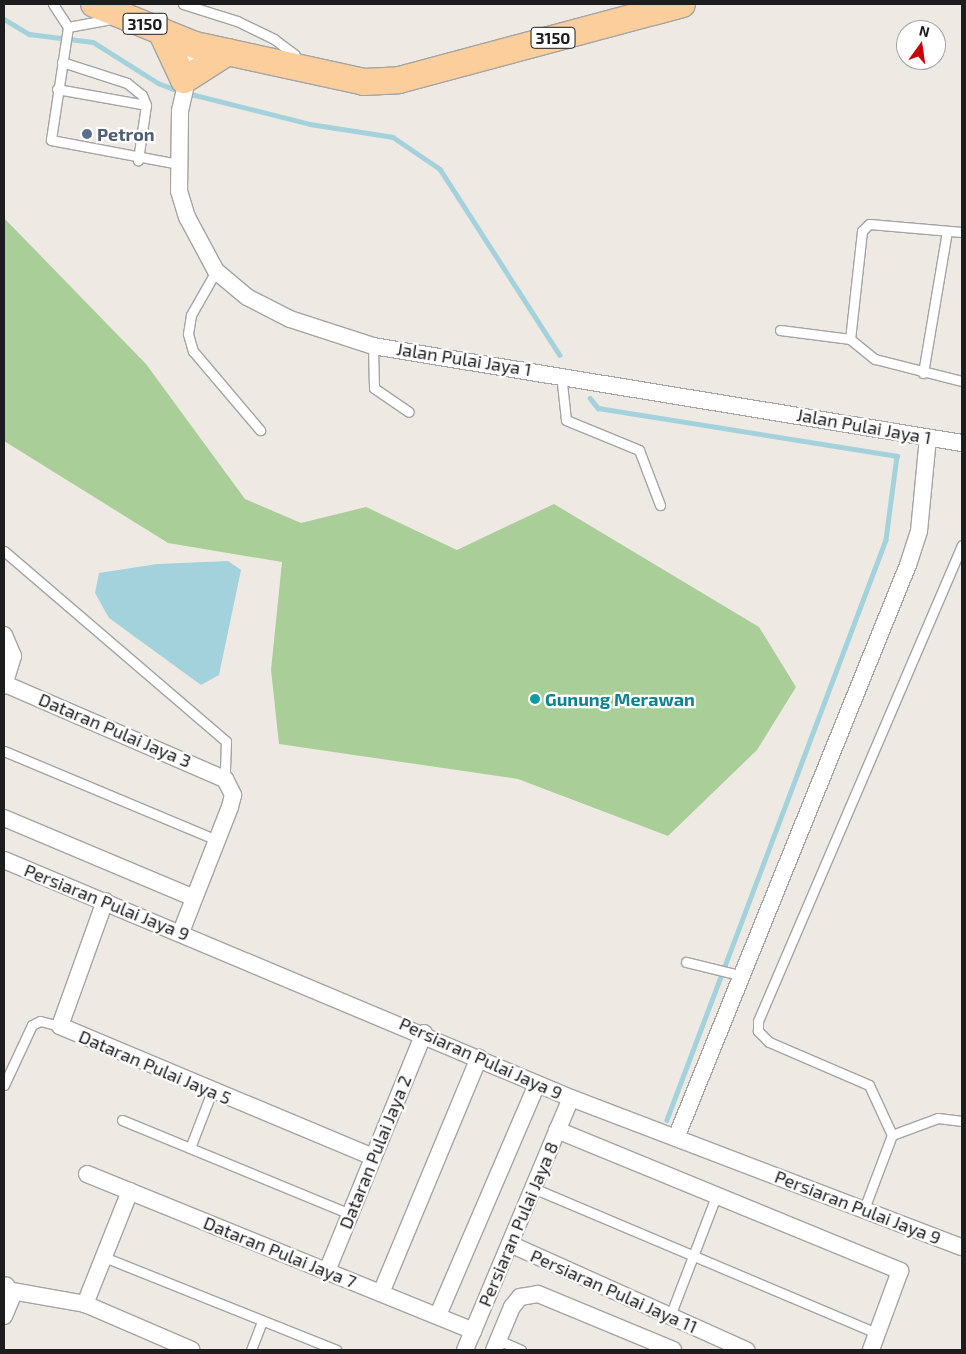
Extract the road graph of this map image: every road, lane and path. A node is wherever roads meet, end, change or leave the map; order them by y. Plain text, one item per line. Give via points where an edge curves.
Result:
1 (53, 4) edge
2 (94, 4) edge
3 (183, 4) edge
4 (682, 4) edge
5 (144, 16) edge
6 (68, 30) junction
7 (195, 44) junction
8 (230, 45) junction
9 (295, 55) junction
10 (62, 58) junction
11 (423, 71) junction
12 (184, 82) junction
13 (57, 89) junction
14 (146, 105) junction
15 (138, 160) junction
16 (178, 164) junction
17 (947, 231) junction
18 (962, 232) edge
19 (216, 271) junction
20 (780, 330) dead end
21 (850, 339) junction
22 (373, 346) junction
23 (923, 373) junction
24 (561, 374) junction
25 (962, 381) edge
26 (409, 412) dead end
27 (260, 430) dead end
28 (928, 437) junction
29 (962, 442) edge
30 (660, 505) dead end
31 (962, 545) edge
32 (4, 551) edge
33 (4, 635) edge
34 (4, 685) edge
35 (4, 751) edge
36 (225, 779) junction
37 (4, 818) edge
38 (217, 840) junction
39 (4, 860) edge
40 (194, 898) junction
41 (105, 901) junction
42 (181, 932) junction
43 (686, 962) dead end
44 (739, 975) junction
45 (60, 1026) junction
46 (424, 1033) junction
47 (479, 1058) junction
48 (537, 1084) junction
49 (4, 1085) edge
50 (212, 1091) junction
51 (571, 1098) junction
52 (122, 1120) dead end
53 (962, 1121) edge
54 (557, 1130) junction
55 (892, 1135) junction
56 (676, 1138) junction
57 (190, 1148) junction
58 (373, 1157) junction
59 (87, 1174) dead end
60 (533, 1188) junction
61 (130, 1192) junction
62 (716, 1196) junction
63 (864, 1209) junction
64 (350, 1214) junction
65 (510, 1244) junction
66 (962, 1246) edge
67 (693, 1254) junction
68 (104, 1257) junction
69 (327, 1270) junction
70 (8, 1288) edge
71 (381, 1293) junction
72 (85, 1304) junction
73 (438, 1315) junction
74 (4, 1316) edge
75 (670, 1316) junction
76 (262, 1322) junction
77 (473, 1331) junction
78 (878, 1334) junction
79 (496, 1345) edge
80 (192, 1350) edge
81 (251, 1350) edge
82 (336, 1350) edge
83 (465, 1350) edge
84 (521, 1350) edge
85 (673, 1350) edge
86 (746, 1350) edge
87 (871, 1350) edge

1 - 6 lane
2 - 5 main road, 3150
3 - 9 lane via 237,21 274,39
4 - 11 main road, 3150
5 - 6 lane
5 - 7 main road, 3150
5 - 8 main road, 3150
5 - 12 main road
6 - 10 lane
7 - 8 main road, 3150
7 - 12 street, Jalan Pulai Jaya 1
8 - 9 main road, 3150
8 - 11 main road, 3150 via 364,82 399,80
8 - 12 main road
9 - 11 main road, 3150 via 360,71
10 - 13 lane
10 - 14 lane via 127,83
12 - 16 street, Jalan Pulai Jaya 1
13 - 14 lane
13 - 15 lane via 51,140
14 - 15 lane
15 - 16 lane
16 - 19 street, Jalan Pulai Jaya 1 via 187,217
17 - 18 lane
17 - 21 lane via 878,222 862,231
17 - 23 lane
19 - 22 street, Jalan Pulai Jaya 1 via 247,297 290,319
19 - 27 lane via 191,315 188,334 193,351
20 - 21 lane
21 - 23 lane via 875,359
22 - 24 street, Jalan Pulai Jaya 1
22 - 26 lane via 374,388
23 - 25 lane
24 - 28 street, Jalan Pulai Jaya 1
24 - 30 lane via 566,420 639,450
28 - 29 street, Jalan Pulai Jaya 1
28 - 44 street via 919,531 908,565
31 - 55 lane via 758,1022 758,1031 769,1042 869,1085
32 - 36 lane via 226,741
33 - 34 street via 13,656
34 - 36 street, Dataran Pulai Jaya 3
35 - 38 lane
36 - 38 street via 232,795
37 - 40 street, Persiaran Pulai Jaya 9
38 - 40 street
39 - 41 street, Persiaran Pulai Jaya 9
40 - 42 street
41 - 42 street, Persiaran Pulai Jaya 9
41 - 45 street, Dataran Pulai Jaya 5
42 - 46 street, Persiaran Pulai Jaya 9
43 - 44 lane
44 - 56 street
45 - 49 lane via 40,1021 32,1025
45 - 50 street, Dataran Pulai Jaya 5
46 - 47 street, Persiaran Pulai Jaya 9
46 - 58 street, Dataran Pulai Jaya 2
47 - 48 street, Persiaran Pulai Jaya 9
47 - 71 street
48 - 51 street, Persiaran Pulai Jaya 9
48 - 73 street
50 - 57 lane
50 - 58 street, Dataran Pulai Jaya 5
51 - 54 street, Persiaran Pulai Jaya 8
51 - 56 street, Persiaran Pulai Jaya 9
52 - 57 lane
53 - 55 lane via 938,1118
54 - 60 street, Persiaran Pulai Jaya 8
54 - 62 street
55 - 63 lane
56 - 63 street, Persiaran Pulai Jaya 9
57 - 64 lane
58 - 64 street, Dataran Pulai Jaya 2
59 - 61 street, Dataran Pulai Jaya 7
60 - 65 street, Persiaran Pulai Jaya 8
60 - 67 lane
61 - 68 street
61 - 69 street, Dataran Pulai Jaya 7
62 - 67 lane
62 - 78 street via 900,1271
63 - 66 street, Persiaran Pulai Jaya 9
64 - 69 street, Dataran Pulai Jaya 2
65 - 75 street, Persiaran Pulai Jaya 11
65 - 77 street, Persiaran Pulai Jaya 8
67 - 75 lane
67 - 78 lane
68 - 72 street
68 - 76 lane
69 - 71 street, Dataran Pulai Jaya 7
70 - 72 street
70 - 74 street
71 - 73 street, Dataran Pulai Jaya 7
72 - 80 street
73 - 77 street, Dataran Pulai Jaya 7
75 - 86 street, Persiaran Pulai Jaya 11
76 - 81 lane
76 - 82 lane
77 - 83 street, Persiaran Pulai Jaya 8
78 - 87 street
79 - 84 lane
79 - 85 street via 520,1297 538,1294

